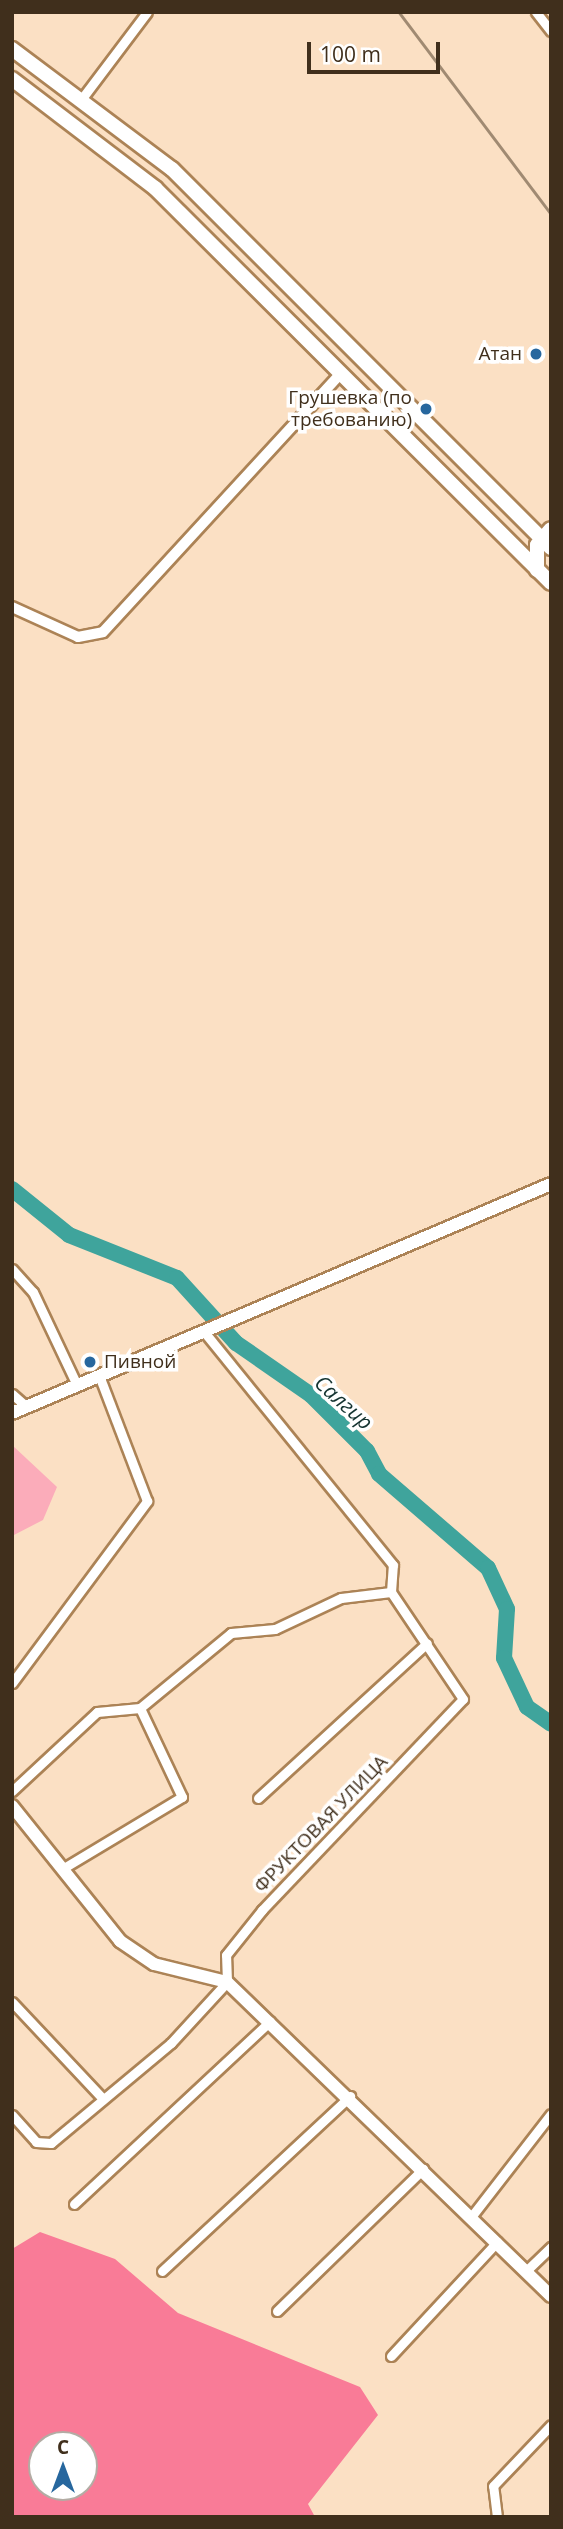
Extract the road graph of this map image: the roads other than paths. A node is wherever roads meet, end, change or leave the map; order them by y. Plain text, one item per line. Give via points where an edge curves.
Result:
1 (147, 12) edge
2 (536, 12) edge
3 (551, 31) edge
4 (12, 48) edge
5 (12, 79) edge
6 (83, 97) junction
7 (340, 374) junction
8 (547, 536) edge
9 (537, 570) junction
10 (551, 583) edge
11 (12, 607) edge
12 (551, 1184) edge
13 (12, 1269) edge
14 (205, 1329) junction
15 (99, 1375) junction
16 (77, 1385) junction
17 (12, 1394) edge
18 (27, 1407) junction
19 (12, 1413) edge
20 (390, 1592) junction
21 (427, 1643) junction
22 (12, 1683) edge
23 (140, 1707) junction
24 (12, 1791) edge
25 (258, 1798) dead end
26 (12, 1806) edge
27 (62, 1869) junction
28 (227, 1982) junction
29 (12, 2002) edge
30 (270, 2021) junction
31 (350, 2096) junction
32 (103, 2099) junction
33 (551, 2114) edge
34 (12, 2115) edge
35 (423, 2169) junction
36 (74, 2204) dead end
37 (471, 2217) junction
38 (498, 2242) junction
39 (551, 2246) edge
40 (162, 2271) dead end
41 (526, 2272) junction
42 (551, 2296) edge
43 (277, 2311) dead end
44 (391, 2356) dead end
45 (551, 2425) edge
46 (497, 2517) edge

1 - 6 street
2 - 3 street
4 - 6 main road
5 - 7 main road via 155,188
6 - 8 main road via 172,169 522,519
7 - 9 main road
7 - 11 street via 103,632 78,637
8 - 9 main road
9 - 10 main road
12 - 14 main road
13 - 16 street via 37,1299
14 - 15 main road
14 - 20 street via 393,1565
15 - 16 main road
15 - 22 street via 147,1501
16 - 18 main road
17 - 18 street
18 - 19 main road
20 - 21 street
20 - 23 street via 341,1598 275,1629 231,1633
21 - 25 street
21 - 28 street, ФРУКТОВАЯ УЛИЦА via 463,1699 262,1910 226,1955
23 - 24 street via 97,1712
23 - 27 street via 182,1797
26 - 27 main road
27 - 28 main road via 104,1925 135,1954 171,1971
28 - 30 main road
28 - 32 street via 171,2043
29 - 32 street
30 - 31 main road
30 - 36 street
31 - 35 main road
31 - 40 street
32 - 34 street via 44,2146
33 - 37 street
35 - 37 main road
35 - 43 street
37 - 38 main road
38 - 41 main road
38 - 44 street
39 - 41 street
41 - 42 main road
45 - 46 street via 493,2486

